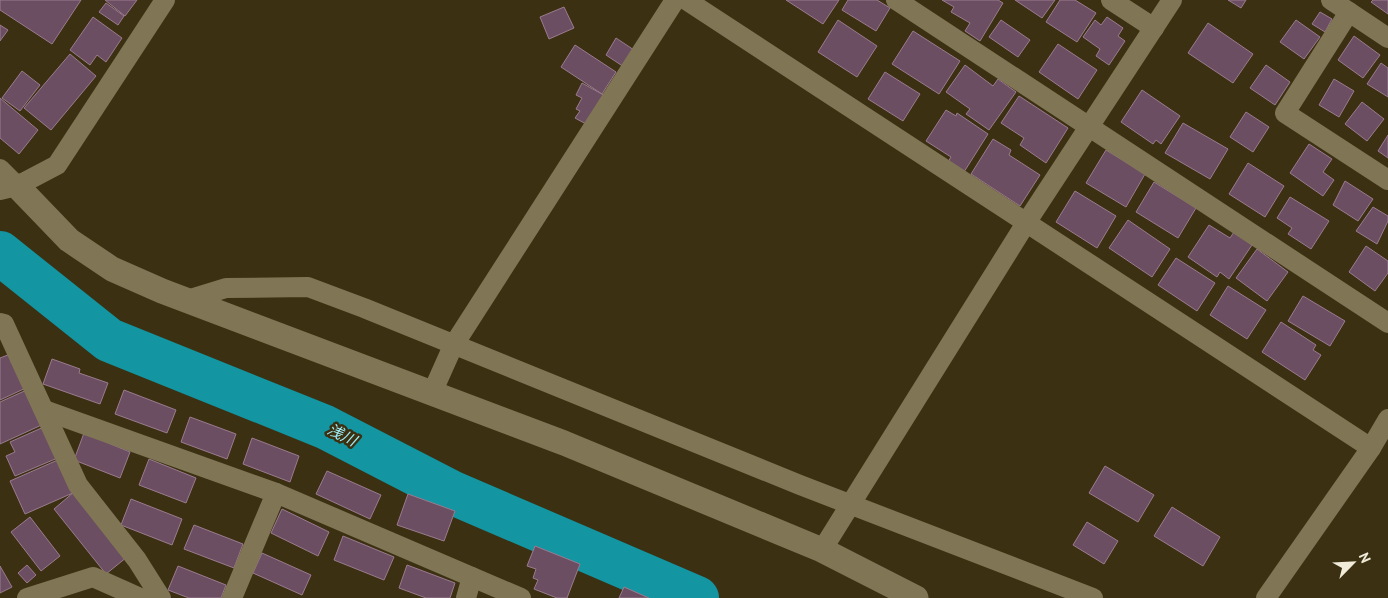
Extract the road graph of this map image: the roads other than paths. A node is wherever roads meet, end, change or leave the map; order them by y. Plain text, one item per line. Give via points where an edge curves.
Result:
1 (165, 0) edge
2 (675, 0) edge
3 (686, 0) edge
4 (896, 0) edge
5 (1111, 0) edge
6 (1172, 0) edge
7 (1331, 0) edge
8 (1349, 12) junction
9 (1154, 28) junction
10 (1388, 38) edge
11 (1089, 128) junction
12 (1388, 180) edge
13 (6, 182) edge
14 (1026, 223) junction
15 (187, 300) junction
16 (0, 323) edge
17 (1388, 323) edge
18 (453, 346) junction
19 (432, 393) junction
20 (44, 410) junction
21 (1388, 419) edge
22 (1371, 448) junction
23 (276, 493) junction
24 (852, 505) junction
25 (822, 550) junction
26 (472, 577) junction
27 (27, 598) edge
28 (140, 598) edge
29 (161, 598) edge
30 (232, 598) edge
31 (466, 598) edge
32 (521, 598) edge
33 (916, 598) edge
34 (1093, 598) edge
35 (1266, 598) edge

1 - 13 street via 56,165
2 - 18 street
3 - 14 street
4 - 11 street
5 - 9 street
6 - 9 street
7 - 8 street
8 - 10 street
8 - 12 street via 1285,113
9 - 11 street
11 - 14 street
11 - 17 street
13 - 15 street via 69,240 112,269
14 - 22 street
14 - 24 street
15 - 18 street via 226,288 308,288
15 - 19 street
16 - 20 street via 4,324
18 - 19 street
18 - 24 street
19 - 25 street
20 - 23 street
20 - 29 street via 78,484 137,560
21 - 22 street
22 - 35 street
23 - 26 street
23 - 30 street
24 - 25 street
24 - 34 street
25 - 33 street
26 - 31 street
26 - 32 street
27 - 28 street via 93,577

